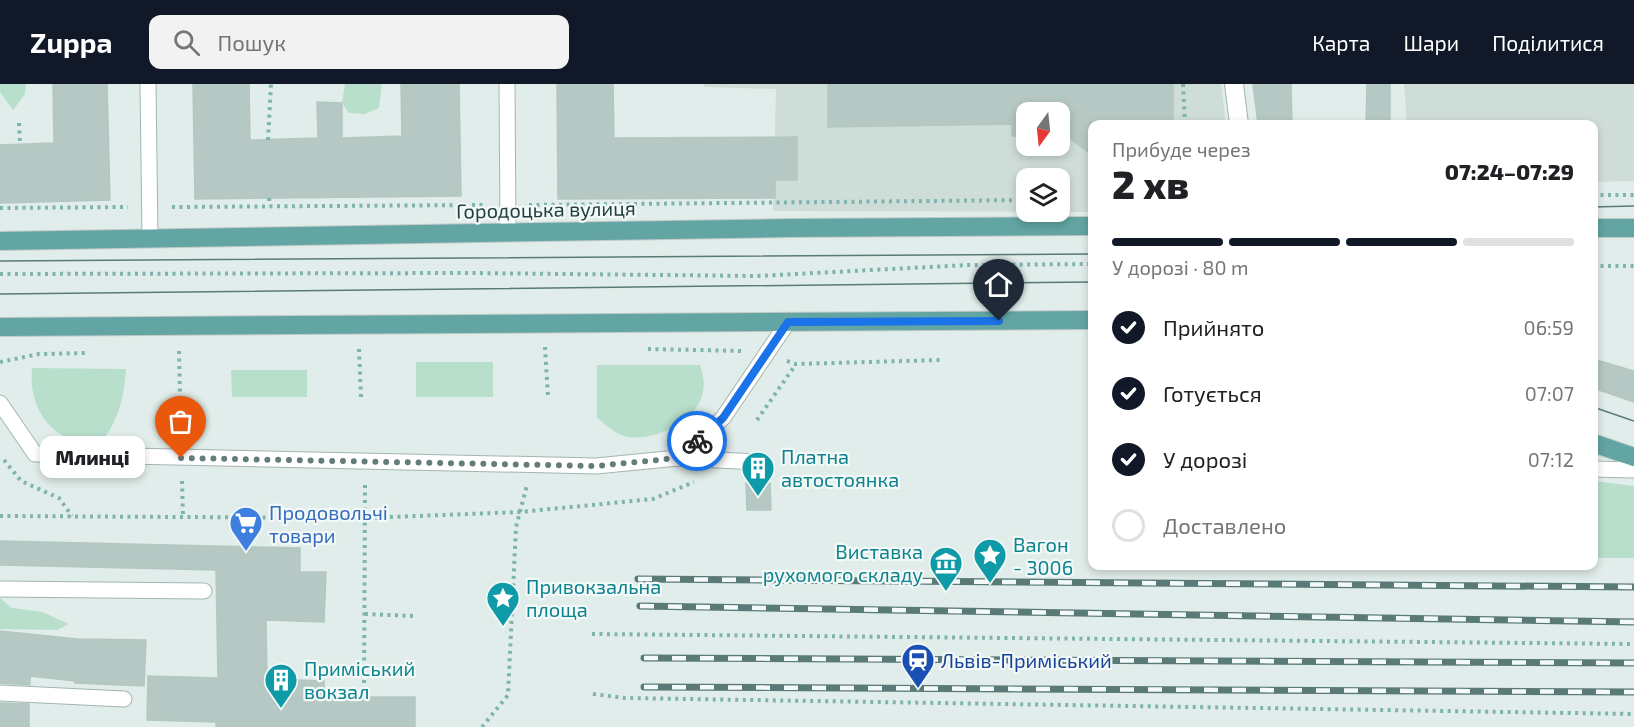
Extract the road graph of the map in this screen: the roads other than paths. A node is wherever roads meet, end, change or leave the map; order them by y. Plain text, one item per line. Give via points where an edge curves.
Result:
1 (148, 84) edge
2 (507, 84) edge
3 (1234, 84) edge
4 (1238, 120) edge
5 (1088, 226) edge
6 (1598, 228) edge
7 (1634, 228) edge
8 (508, 233) junction
9 (150, 239) junction
10 (0, 242) edge
11 (1088, 320) edge
12 (788, 322) junction
13 (0, 327) edge
14 (0, 403) edge
15 (1598, 445) edge
16 (1634, 457) edge
17 (678, 458) junction
18 (758, 462) dead end
19 (1598, 469) edge
20 (1634, 470) edge
21 (0, 589) edge
22 (204, 591) dead end
23 (0, 693) edge
24 (124, 699) dead end

1 - 9 lane
2 - 8 lane
3 - 4 street
5 - 8 main road, Городоцька вулиця
6 - 7 main road
8 - 9 main road, Городоцька вулиця
9 - 10 main road, Городоцька вулиця
11 - 12 main road
12 - 13 main road
12 - 17 lane via 723,418
14 - 17 lane via 35,454 596,466
15 - 16 main road
17 - 18 lane
19 - 20 lane
21 - 22 lane
23 - 24 lane

